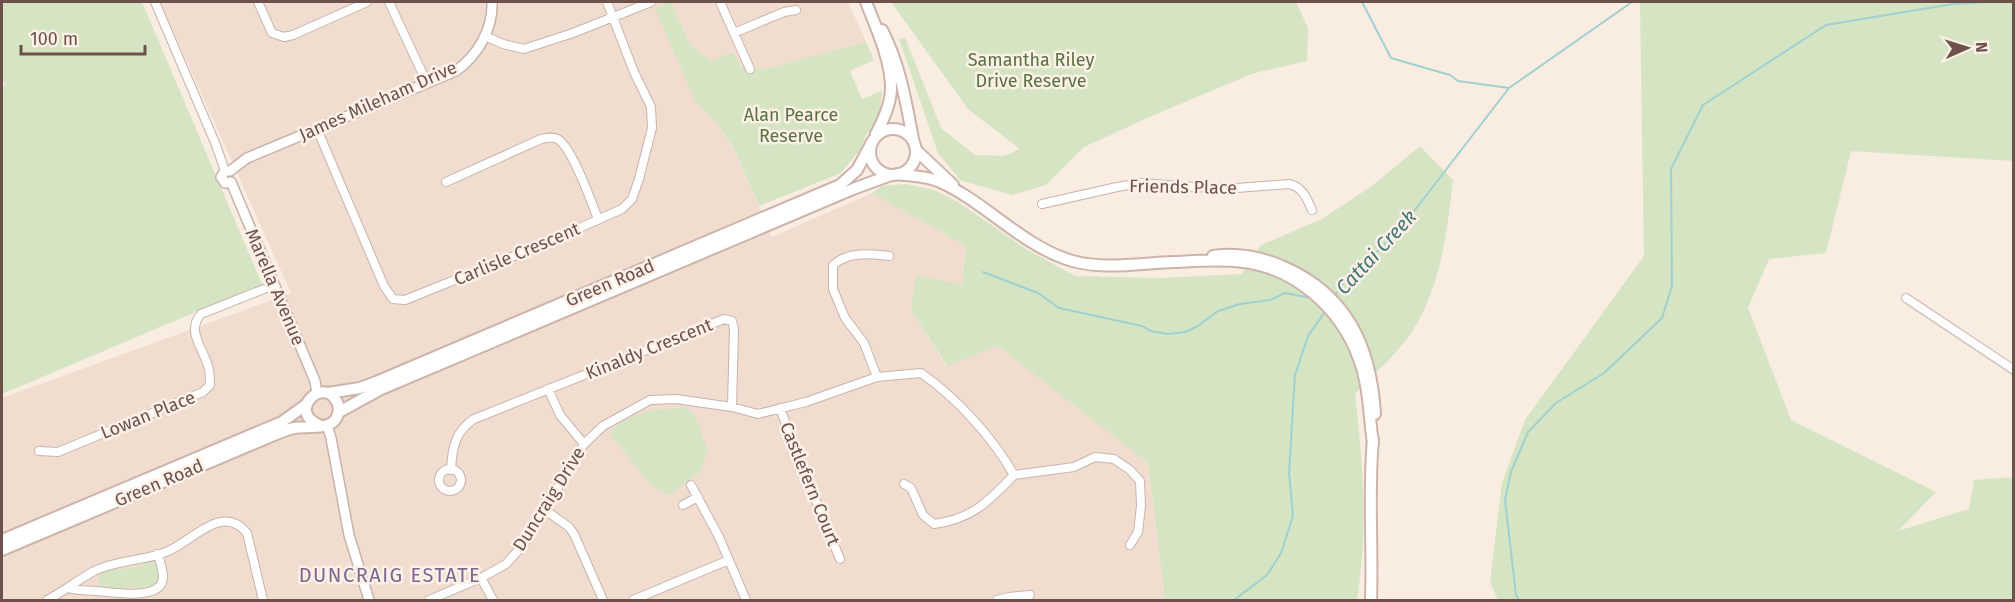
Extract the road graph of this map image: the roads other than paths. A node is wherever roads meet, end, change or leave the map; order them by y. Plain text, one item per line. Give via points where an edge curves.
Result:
1 (155, 2) edge
2 (258, 2) edge
3 (367, 2) edge
4 (389, 2) edge
5 (492, 2) edge
6 (607, 2) edge
7 (651, 2) edge
8 (720, 2) edge
9 (867, 6) edge
10 (796, 10) dead end
11 (614, 17) junction
12 (734, 33) junction
13 (485, 36) junction
14 (750, 69) dead end
15 (427, 83) junction
16 (317, 129) junction
17 (873, 140) junction
18 (915, 145) junction
19 (227, 171) junction
20 (894, 175) junction
21 (446, 182) dead end
22 (961, 194) junction
23 (1042, 204) dead end
24 (1312, 210) dead end
25 (598, 219) junction
26 (888, 256) dead end
27 (274, 285) junction
28 (1906, 298) dead end
29 (2013, 370) edge
30 (877, 377) junction
31 (548, 389) junction
32 (323, 393) junction
33 (307, 404) junction
34 (732, 407) junction
35 (780, 408) junction
36 (339, 412) junction
37 (323, 425) junction
38 (584, 444) junction
39 (39, 451) dead end
40 (451, 470) dead end
41 (1014, 475) junction
42 (904, 484) dead end
43 (691, 485) dead end
44 (698, 497) junction
45 (683, 505) dead end
46 (545, 510) junction
47 (2, 540) edge
48 (1130, 545) dead end
49 (2, 550) edge
50 (157, 554) junction
51 (840, 559) dead end
52 (729, 560) junction
53 (482, 578) junction
54 (68, 588) junction
55 (1030, 595) dead end
56 (1011, 599) edge
57 (46, 600) edge
58 (263, 600) edge
59 (369, 600) edge
60 (429, 600) edge
61 (493, 600) edge
62 (603, 600) edge
63 (633, 600) edge
64 (746, 600) edge
65 (997, 600) edge
66 (1371, 600) edge

1 - 19 street
2 - 3 street via 272,33 284,37
4 - 15 street
5 - 13 street, James Mileham Drive
6 - 11 street, Carlisle Crescent
7 - 11 street
8 - 12 street
9 - 17 main road, Green Road via 891,77 888,106
9 - 18 main road via 897,63
10 - 12 street
11 - 13 street via 524,49
11 - 25 street, Carlisle Crescent via 651,107 652,128 632,199 622,209
12 - 14 street
13 - 15 street, James Mileham Drive via 462,66
15 - 16 street, James Mileham Drive
16 - 19 street, James Mileham Drive via 247,158
16 - 25 street, Carlisle Crescent via 393,299 405,300
17 - 18 main road via 885,130 895,129 905,132
17 - 20 main road via 873,163 884,173
17 - 32 main road, Green Road via 857,170 840,185 376,382
18 - 20 main road via 911,166
18 - 22 main road
19 - 27 street, Marella Avenue via 234,177 231,182
20 - 22 main road via 937,181
20 - 36 main road, Green Road via 364,397
21 - 25 street via 548,137 559,140 571,155
22 - 66 main road via 1017,233 1065,259 1107,265 1247,255 1269,260 1317,285 1341,316 1365,386 1373,444
23 - 24 street, Friends Place via 1140,183 1224,189 1289,184 1302,191
26 - 30 street via 857,254 832,265 833,289 845,318 864,343
27 - 32 street, Marella Avenue
27 - 39 street, Lowan Place via 201,314 195,320 196,339 210,377 210,385 203,392 58,452
28 - 29 street
30 - 35 street, Duncraig Drive
30 - 41 street, Duncraig Drive via 921,373 934,382 1002,453
31 - 34 street, Kinaldy Crescent via 724,319 732,321 734,329
31 - 38 street via 560,415
31 - 40 street via 469,423 455,440
32 - 33 main road via 310,398
32 - 36 main road via 337,401
33 - 37 main road via 309,418
33 - 47 main road, Green Road via 282,422
34 - 35 street, Duncraig Drive via 758,414
34 - 38 street, Duncraig Drive via 676,399 650,400 603,426
35 - 51 street, Castlefern Court
36 - 37 main road via 335,420
37 - 49 main road, Green Road via 296,428 260,440
37 - 59 street via 331,438 349,535
38 - 46 street, Duncraig Drive
41 - 42 street via 969,515 933,524 923,515 911,488
41 - 48 street via 1074,466 1095,457 1114,459 1140,481 1138,531
43 - 44 street
44 - 45 street
44 - 52 street
46 - 53 street, Duncraig Drive via 515,555
46 - 62 street via 574,534
50 - 54 street via 113,564
50 - 54 street via 163,581 158,589 124,595
50 - 58 street via 215,522 234,522 248,533
52 - 63 street
52 - 64 street
53 - 60 street, Duncraig Drive
53 - 61 street
54 - 57 street
55 - 56 street
56 - 65 street

